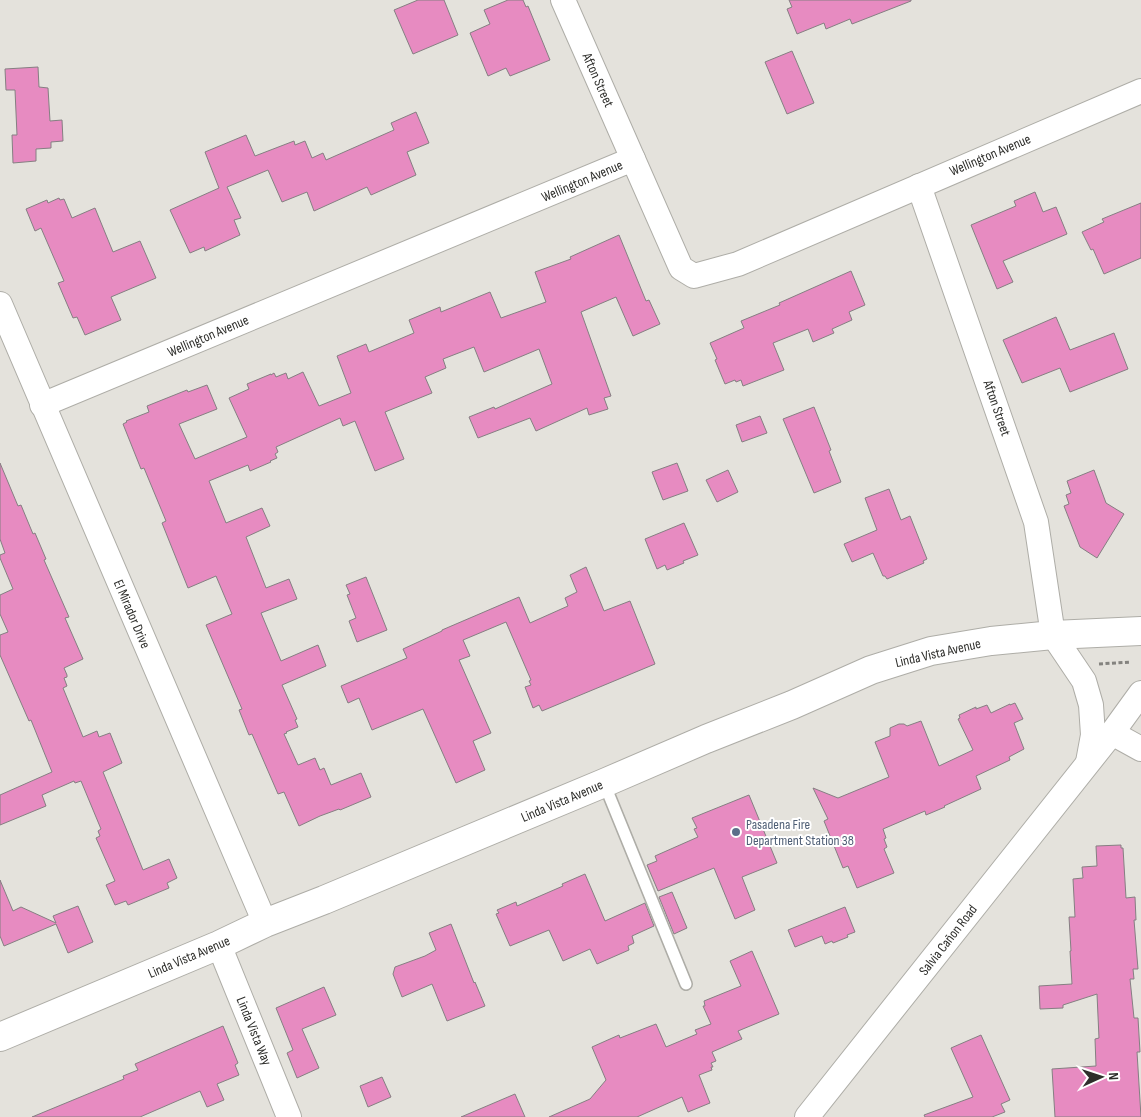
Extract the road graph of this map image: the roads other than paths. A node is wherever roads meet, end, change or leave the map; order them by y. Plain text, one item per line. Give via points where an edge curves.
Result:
1 (563, 0) edge
2 (1141, 91) edge
3 (633, 159) junction
4 (919, 186) junction
5 (0, 304) edge
6 (42, 405) junction
7 (1141, 631) edge
8 (1053, 635) junction
9 (1141, 693) edge
10 (1112, 733) junction
11 (1141, 749) edge
12 (1088, 762) junction
13 (604, 783) junction
14 (266, 923) junction
15 (219, 945) junction
16 (686, 984) dead end
17 (0, 1037) edge
18 (289, 1117) edge
19 (807, 1117) edge

1 - 3 street, Afton Street
2 - 4 street, Wellington Avenue
3 - 4 street, Wellington Avenue via 681,268 694,276 738,264
3 - 6 street, Wellington Avenue
4 - 8 street, Afton Street via 1036,522
5 - 6 street, El Mirador Drive
6 - 14 street, El Mirador Drive
7 - 8 main road, Linda Vista Avenue
8 - 12 street, Salvia Cañon Road via 1084,681 1092,705 1093,735
8 - 13 main road, Linda Vista Avenue via 931,651 871,670
9 - 10 street, Salvia Cañon Road
10 - 11 street
10 - 12 street, Salvia Cañon Road
12 - 19 street, Salvia Cañon Road
13 - 14 main road, Linda Vista Avenue
13 - 16 lane
14 - 15 main road, Linda Vista Avenue
15 - 17 main road, Linda Vista Avenue
15 - 18 street, Linda Vista Way

